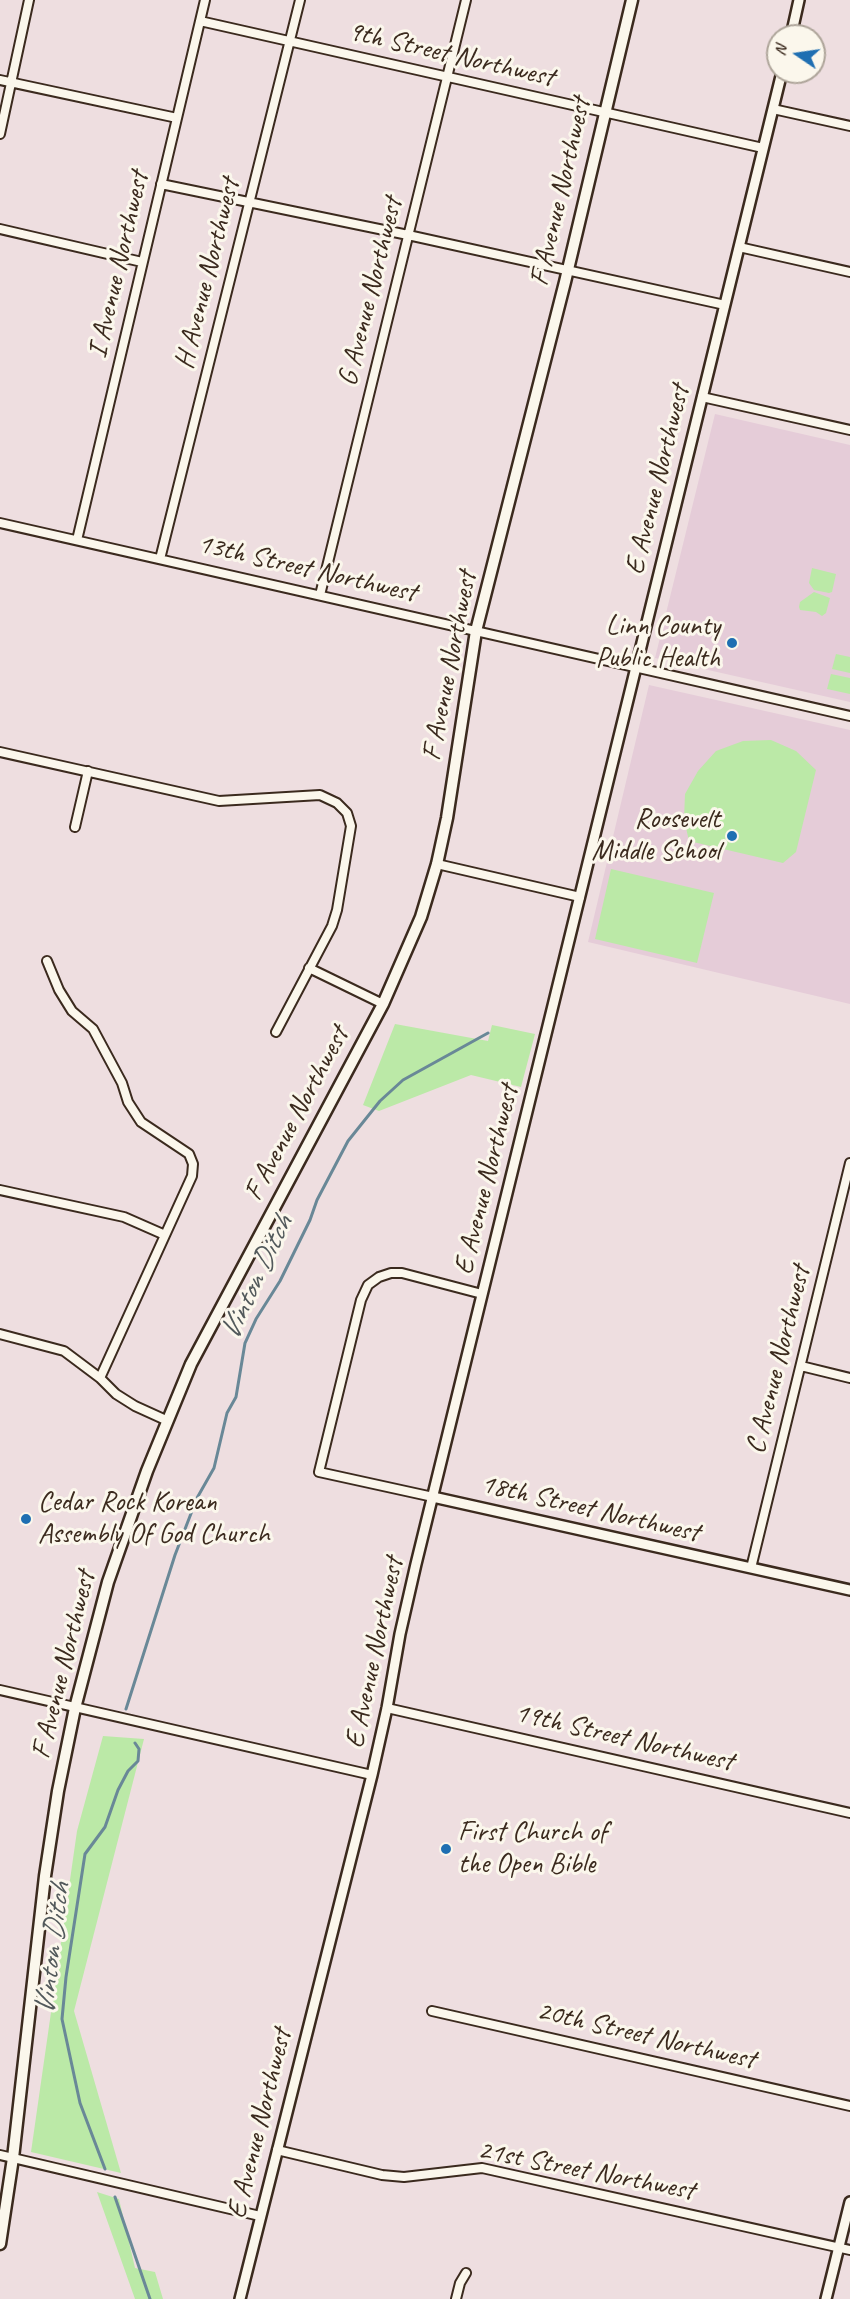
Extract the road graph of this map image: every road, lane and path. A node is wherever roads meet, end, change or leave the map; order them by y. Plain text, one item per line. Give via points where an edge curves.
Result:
1 (29, 0) edge
2 (205, 0) edge
3 (300, 0) edge
4 (466, 0) edge
5 (632, 0) edge
6 (799, 0) edge
7 (200, 21) junction
8 (794, 24) edge
9 (290, 42) junction
10 (447, 76) junction
11 (0, 80) edge
12 (11, 83) junction
13 (779, 84) edge
14 (773, 109) junction
15 (604, 112) junction
16 (177, 118) junction
17 (850, 126) edge
18 (0, 134) edge
19 (763, 148) junction
20 (161, 184) junction
21 (249, 203) junction
22 (0, 229) edge
23 (408, 235) junction
24 (739, 247) junction
25 (142, 262) junction
26 (567, 272) junction
27 (850, 272) edge
28 (725, 306) junction
29 (702, 397) junction
30 (850, 430) edge
31 (0, 523) edge
32 (77, 540) junction
33 (160, 559) junction
34 (320, 595) junction
35 (476, 631) junction
36 (635, 667) junction
37 (850, 716) edge
38 (0, 752) edge
39 (88, 771) junction
40 (75, 827) dead end
41 (437, 864) junction
42 (580, 897) junction
43 (47, 961) dead end
44 (309, 968) junction
45 (383, 1004) junction
46 (276, 1032) dead end
47 (850, 1168) edge
48 (0, 1190) edge
49 (165, 1234) junction
50 (482, 1294) junction
51 (0, 1334) edge
52 (801, 1366) junction
53 (100, 1378) junction
54 (850, 1378) edge
55 (168, 1420) junction
56 (433, 1497) junction
57 (750, 1569) junction
58 (850, 1590) edge
59 (0, 1690) edge
60 (75, 1708) junction
61 (387, 1708) junction
62 (372, 1775) junction
63 (850, 1813) edge
64 (432, 2011) dead end
65 (850, 2106) edge
66 (277, 2150) junction
67 (0, 2155) edge
68 (13, 2158) junction
69 (850, 2202) edge
70 (260, 2216) junction
71 (0, 2244) edge
72 (838, 2247) junction
73 (850, 2250) edge
74 (466, 2273) dead end
75 (240, 2299) edge
76 (456, 2299) edge
77 (826, 2299) edge

1 - 12 street
2 - 7 street, I Avenue Northwest
3 - 9 street, H Avenue Northwest
4 - 10 street, G Avenue Northwest
5 - 15 main road, F Avenue Northwest
6 - 8 street
7 - 9 street, 9th Street Northwest
7 - 16 street, I Avenue Northwest
9 - 10 street, 9th Street Northwest
9 - 21 street, H Avenue Northwest
10 - 15 street, 9th Street Northwest
10 - 23 street, G Avenue Northwest
11 - 12 street
12 - 16 street
12 - 18 street
13 - 14 street, E Avenue Northwest
14 - 17 street
14 - 19 street, E Avenue Northwest
15 - 19 street, 9th Street Northwest
15 - 26 main road, F Avenue Northwest
16 - 20 street, I Avenue Northwest
19 - 24 street, E Avenue Northwest
20 - 21 street
20 - 25 street, I Avenue Northwest
21 - 23 street
21 - 33 street, H Avenue Northwest
22 - 25 street
23 - 26 street
23 - 34 street, G Avenue Northwest
24 - 27 street
24 - 28 street, E Avenue Northwest
25 - 32 street, I Avenue Northwest
26 - 28 street
26 - 35 main road, F Avenue Northwest
28 - 29 street, E Avenue Northwest
29 - 30 street
29 - 36 street, E Avenue Northwest
31 - 32 street, 13th Street Northwest
32 - 33 street, 13th Street Northwest
33 - 34 street, 13th Street Northwest
34 - 35 street, 13th Street Northwest
35 - 36 street, 13th Street Northwest
35 - 41 main road, F Avenue Northwest
36 - 37 street, 13th Street Northwest
36 - 42 street, E Avenue Northwest
38 - 39 street
39 - 40 street
39 - 44 street via 219,801 320,795 337,802 347,813 351,826 349,844 332,926
41 - 42 street
41 - 45 main road, F Avenue Northwest via 422,917
42 - 50 street, E Avenue Northwest
43 - 49 street via 72,1011 93,1029 141,1122 189,1154 192,1176
44 - 45 street
44 - 46 street
45 - 55 main road, F Avenue Northwest via 191,1364
47 - 52 street, C Avenue Northwest
48 - 49 street via 124,1217
49 - 53 street
50 - 56 street, E Avenue Northwest
50 - 56 street, 18th Street Northwest via 402,1273 379,1277 368,1285 319,1472
51 - 53 street via 64,1351
52 - 54 street
52 - 57 street, C Avenue Northwest
53 - 55 street via 135,1406
55 - 60 main road, F Avenue Northwest via 119,1549
56 - 57 street, 18th Street Northwest
56 - 61 street, E Avenue Northwest via 400,1632
57 - 58 street, 18th Street Northwest
59 - 60 street
60 - 62 street
60 - 68 main road, F Avenue Northwest via 45,1876
61 - 62 street, E Avenue Northwest
61 - 63 street, 19th Street Northwest
62 - 66 street, E Avenue Northwest
64 - 65 street, 20th Street Northwest
66 - 70 street, E Avenue Northwest
66 - 72 street, 21st Street Northwest via 404,2177 482,2168
67 - 68 street
68 - 70 street
68 - 71 main road, F Avenue Northwest
69 - 72 street
70 - 75 street, E Avenue Northwest
72 - 73 street, 21st Street Northwest
72 - 77 street
74 - 76 street

